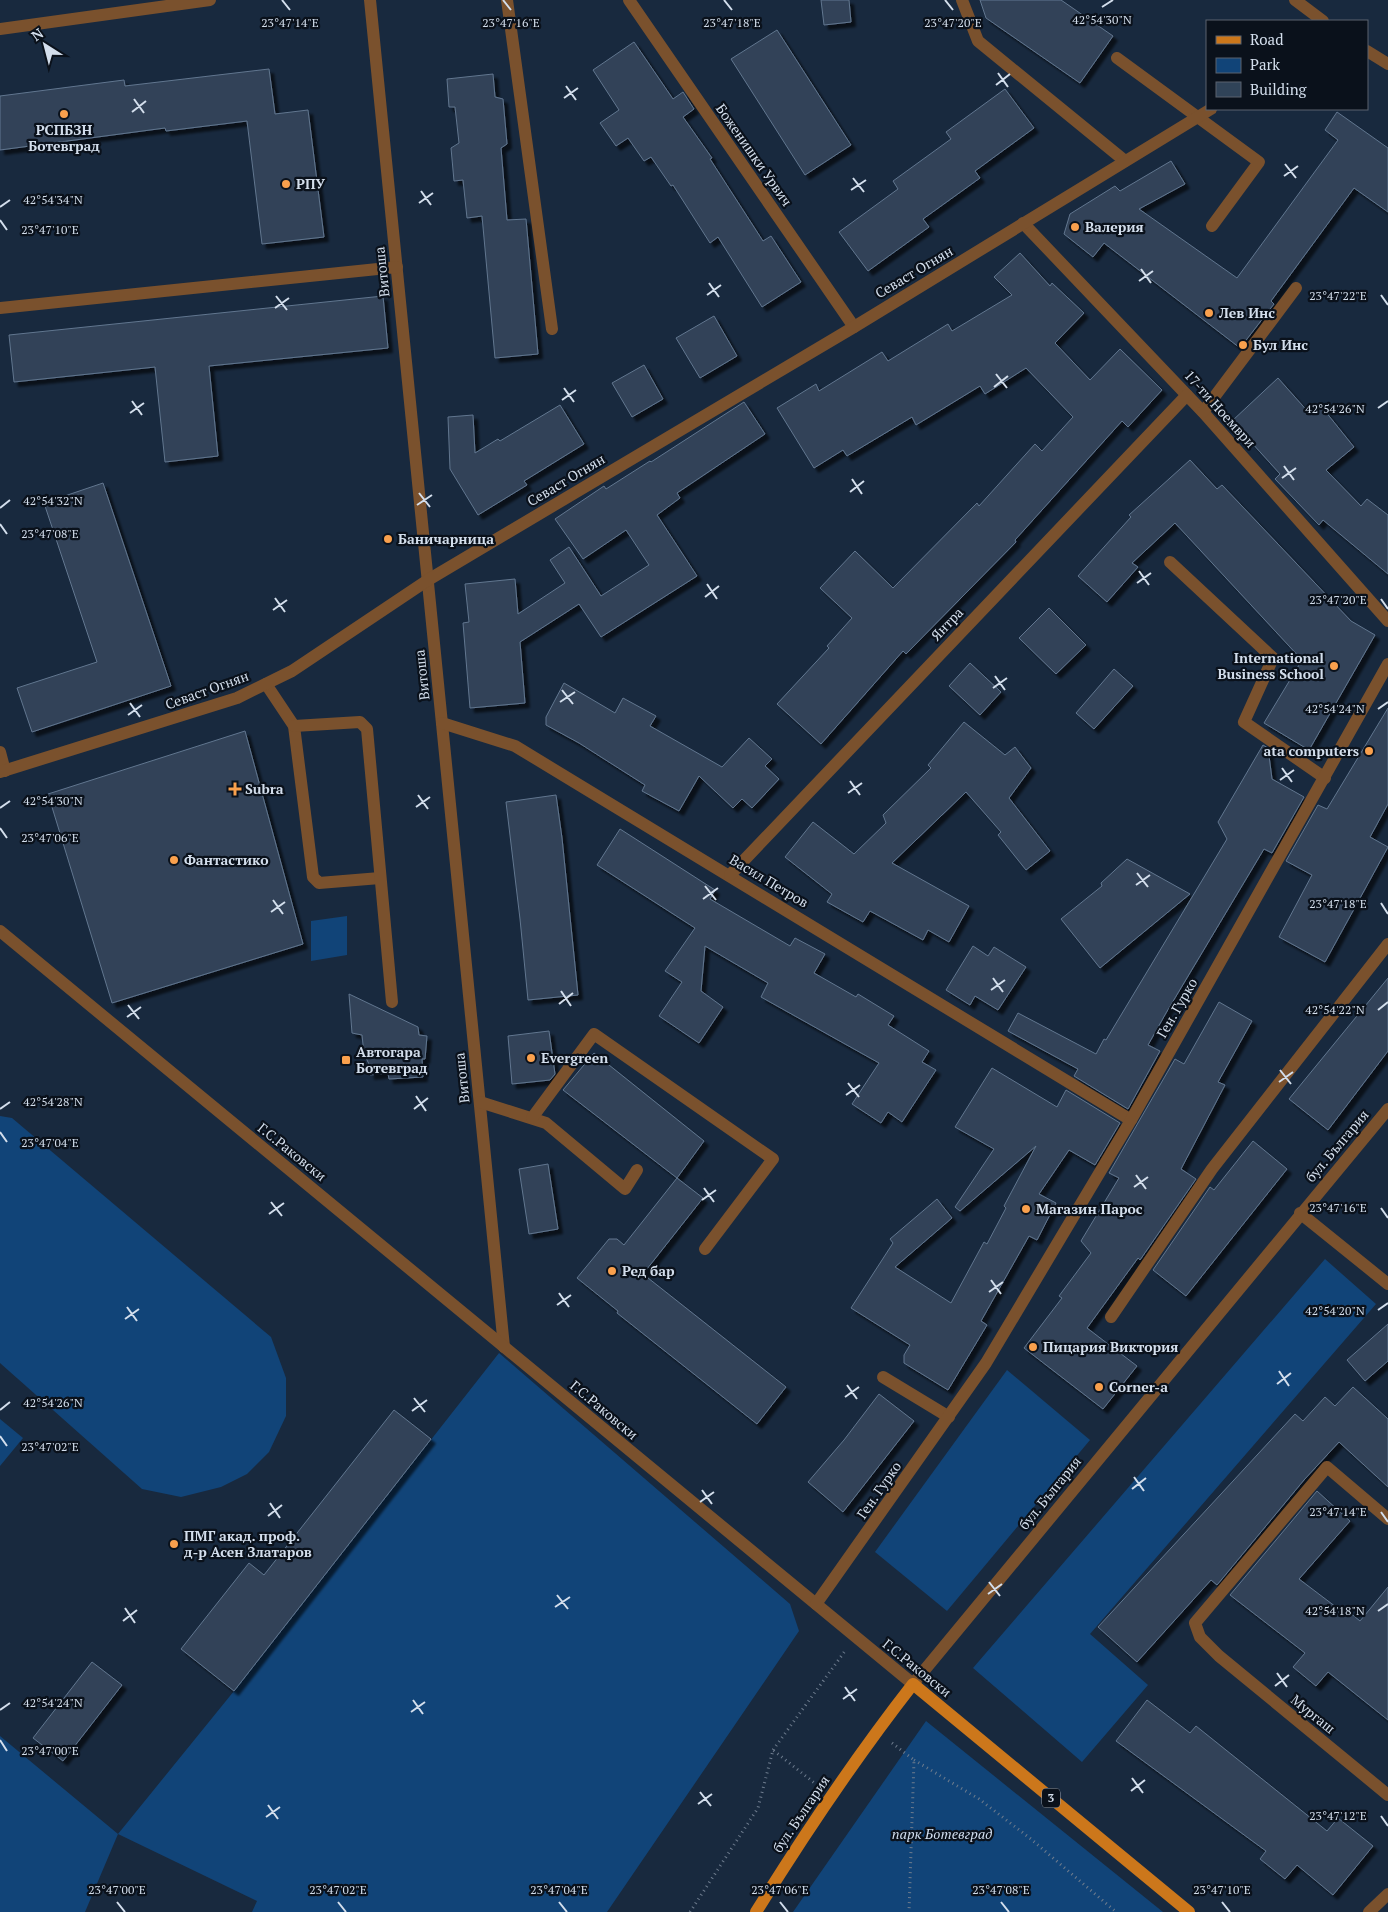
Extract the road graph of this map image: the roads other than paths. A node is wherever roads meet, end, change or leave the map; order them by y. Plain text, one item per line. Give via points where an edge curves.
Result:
1 (210, 0) edge
2 (370, 0) edge
3 (507, 0) edge
4 (629, 0) edge
5 (962, 0) edge
6 (1295, 0) edge
7 (1322, 20) edge
8 (0, 29) edge
9 (1368, 52) edge
10 (1117, 58) dead end
11 (1388, 64) edge
12 (1209, 110) edge
13 (1197, 117) junction
14 (1125, 161) junction
15 (1023, 223) junction
16 (1212, 226) dead end
17 (397, 266) junction
18 (1296, 288) dead end
19 (0, 308) edge
20 (854, 327) junction
21 (552, 329) dead end
22 (1187, 395) junction
23 (1203, 412) junction
24 (1170, 562) dead end
25 (428, 580) junction
26 (1388, 621) edge
27 (1388, 664) edge
28 (266, 684) junction
29 (442, 723) junction
30 (294, 726) junction
31 (0, 752) edge
32 (3, 771) edge
33 (1325, 778) junction
34 (730, 875) junction
35 (380, 878) junction
36 (0, 931) edge
37 (1388, 944) edge
38 (392, 1002) dead end
39 (480, 1102) junction
40 (1388, 1109) edge
41 (532, 1118) junction
42 (1131, 1120) junction
43 (638, 1170) dead end
44 (1300, 1213) junction
45 (705, 1249) dead end
46 (1388, 1284) edge
47 (1111, 1317) dead end
48 (504, 1347) junction
49 (883, 1376) dead end
50 (949, 1417) junction
51 (1388, 1519) edge
52 (816, 1604) junction
53 (913, 1684) junction
54 (1388, 1795) edge
55 (1388, 1894) edge
56 (756, 1912) edge
57 (1189, 1912) edge
58 (1368, 1912) edge

1 - 8 street
2 - 17 street, Витоша
3 - 21 street
4 - 20 street, Боженишки Урвич
5 - 14 street via 978,41
6 - 7 street
9 - 11 street
10 - 13 street
12 - 13 street, Севаст Огнян
13 - 14 street, Севаст Огнян
13 - 16 street via 1259,162
14 - 15 street, Севаст Огнян
15 - 20 street, Севаст Огнян
15 - 22 street, 17-ти Ноември
17 - 19 street
17 - 25 street, Витоша
18 - 23 street
20 - 25 street, Севаст Огнян
22 - 23 street, 17-ти Ноември
22 - 34 street, Янтра
23 - 26 street, 17-ти Ноември
24 - 33 street via 1274,658 1244,722
25 - 28 street, Севаст Огнян via 322,652
25 - 29 street, Витоша
27 - 33 street, Ген. Гурко
28 - 30 street
28 - 32 street, Севаст Огнян via 221,704
29 - 34 street, Васил Петров via 515,746
29 - 39 street, Витоша
30 - 35 street via 313,877 319,883
30 - 35 street via 360,722 367,729
31 - 32 street
33 - 42 street, Ген. Гурко
34 - 42 street, Васил Петров
35 - 38 street
36 - 48 street, Г.С.Раковски
37 - 47 street via 1212,1169
39 - 41 street
39 - 48 street, Витоша
40 - 44 street, бул. България
41 - 43 street via 546,1123 625,1189
41 - 45 street via 594,1034 773,1159
42 - 50 street, Ген. Гурко via 986,1363
44 - 46 street
44 - 53 street, бул. България
48 - 52 street, Г.С.Раковски
49 - 50 street
50 - 52 street, Ген. Гурко
51 - 54 street, Мургаш via 1327,1467 1195,1623 1200,1637 1219,1656
52 - 53 street, Г.С.Раковски
53 - 56 main road, бул. България via 802,1838
53 - 57 main road, Г.С.Раковски / 3
55 - 58 street

